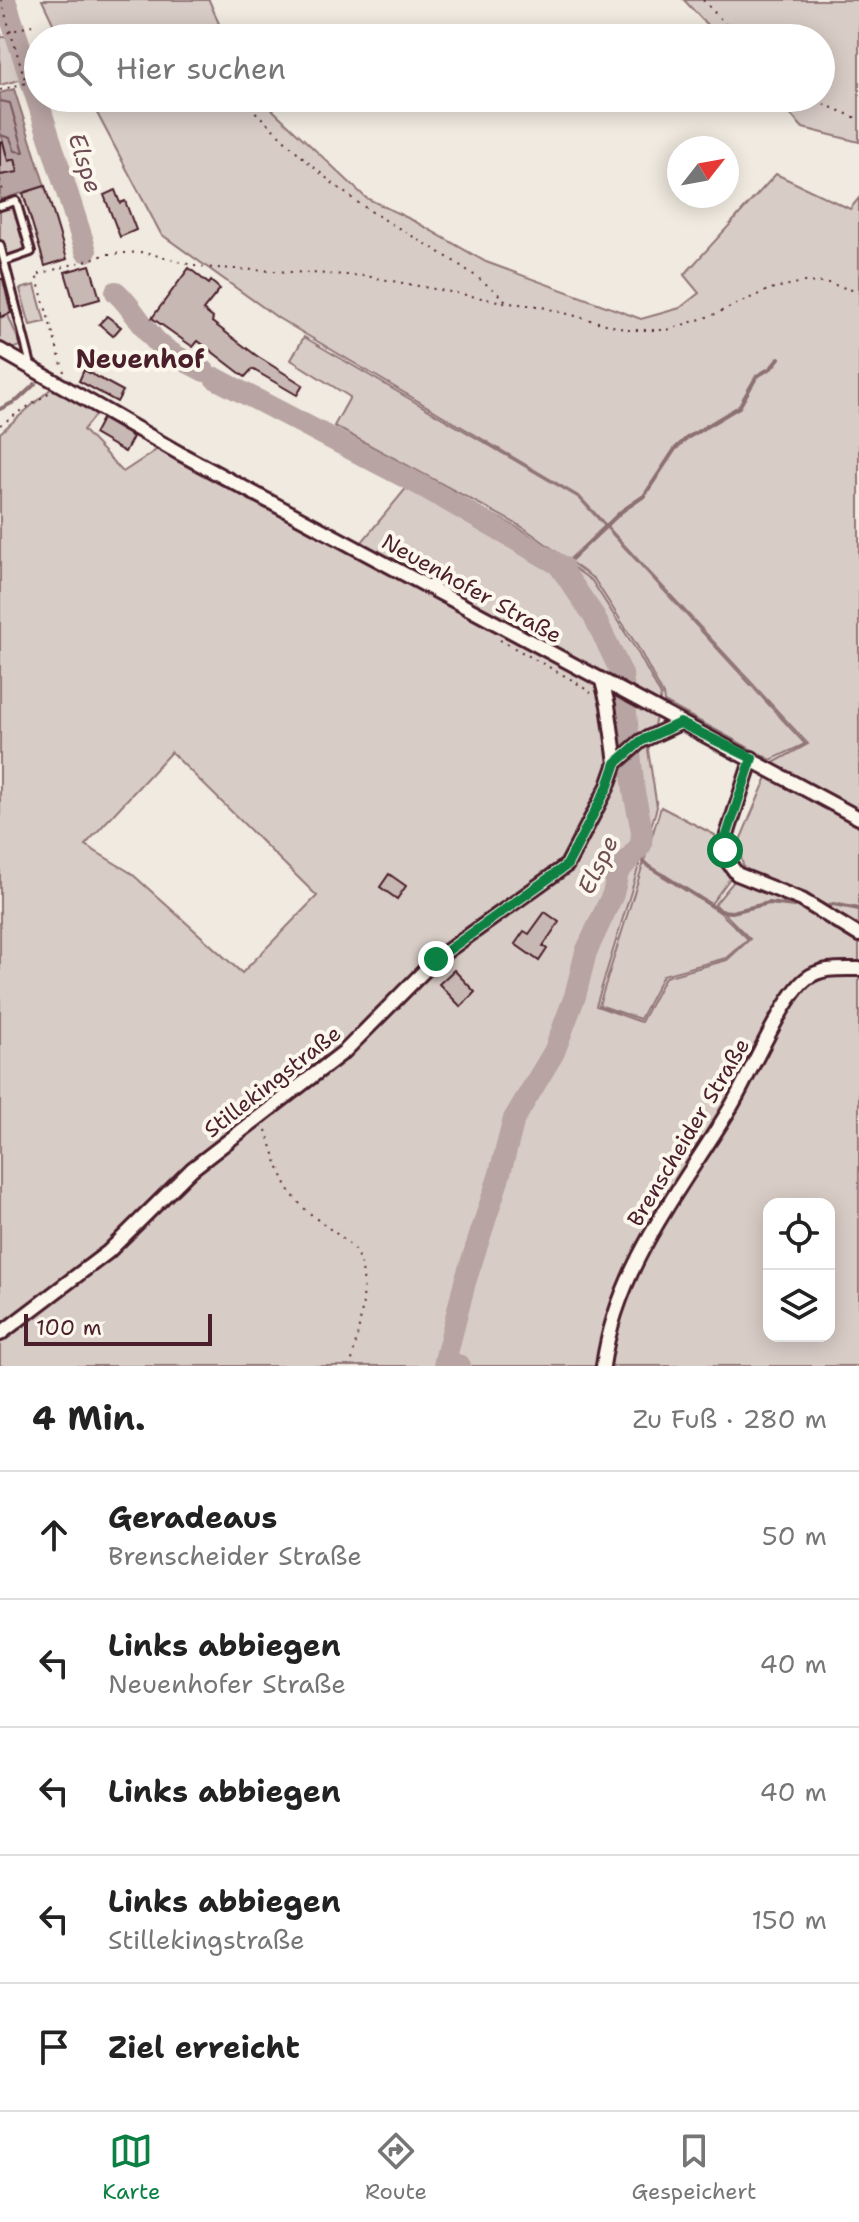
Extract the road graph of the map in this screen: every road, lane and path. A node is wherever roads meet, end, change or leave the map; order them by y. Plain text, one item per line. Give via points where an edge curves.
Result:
1 (1, 0) edge
2 (703, 0) edge
3 (725, 24) edge
4 (24, 28) edge
5 (11, 32) junction
6 (0, 35) edge
7 (24, 76) edge
8 (24, 84) edge
9 (0, 90) edge
10 (835, 109) edge
11 (256, 112) edge
12 (859, 119) edge
13 (0, 180) edge
14 (5, 196) dead end
15 (0, 206) edge
16 (0, 245) edge
17 (5, 261) junction
18 (859, 292) edge
19 (508, 303) junction
20 (0, 350) edge
21 (32, 369) junction
22 (65, 387) junction
23 (0, 425) edge
24 (602, 681) junction
25 (680, 723) junction
26 (620, 758) junction
27 (752, 758) junction
28 (859, 818) edge
29 (859, 935) edge
30 (859, 969) edge
31 (262, 1117) junction
32 (0, 1334) edge
33 (351, 1366) edge
34 (603, 1366) edge

1 - 5 path
2 - 3 path
4 - 5 path
5 - 6 path
5 - 7 path
8 - 9 path
10 - 12 path
11 - 19 path via 341,189 484,281
13 - 14 path
15 - 17 lane via 16,201 31,252
16 - 17 lane
17 - 21 lane
18 - 19 path via 803,282 770,289 667,330 628,330
19 - 22 path via 366,276 199,267 144,252 108,254 36,275
20 - 21 street, Neuenhofer Straße
21 - 22 street, Neuenhofer Straße
22 - 23 path
22 - 24 street, Neuenhofer Straße
24 - 25 street, Neuenhofer Straße
24 - 26 street
25 - 26 street via 641,741
25 - 27 street, Neuenhofer Straße
26 - 31 street, Stillekingstraße via 567,865 436,959 345,1051
27 - 28 street, Neuenhofer Straße
27 - 29 street via 726,838 728,862 737,874 802,900
30 - 34 street, Brenscheider Straße via 815,973 797,989 643,1245 619,1298
31 - 32 street, Stillekingstraße via 192,1169 108,1252
31 - 33 path via 294,1197 350,1244 358,1257 365,1296

